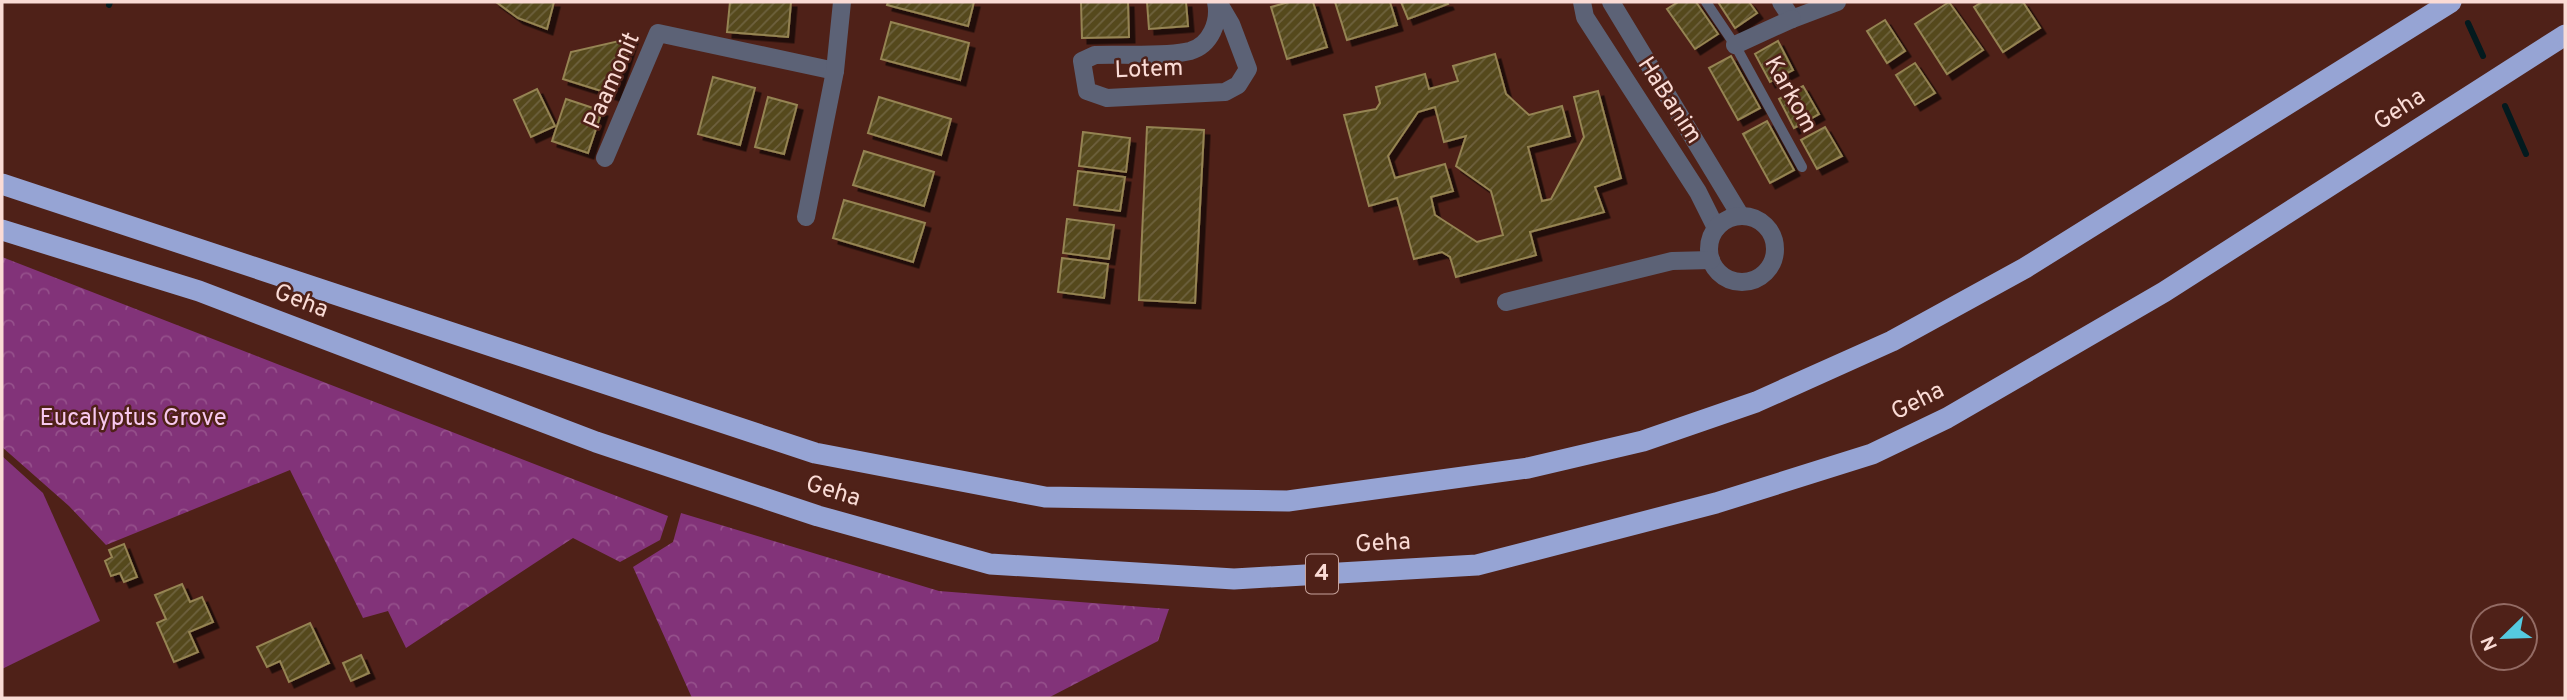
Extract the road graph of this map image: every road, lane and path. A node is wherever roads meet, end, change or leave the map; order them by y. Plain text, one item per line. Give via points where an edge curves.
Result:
1 (842, 2) edge
2 (1217, 2) edge
3 (1582, 2) edge
4 (1611, 2) edge
5 (1706, 2) edge
6 (1781, 2) edge
7 (1837, 2) edge
8 (2451, 2) edge
9 (1792, 19) junction
10 (2565, 35) edge
11 (1735, 45) junction
12 (835, 72) junction
13 (606, 158) dead end
14 (1802, 167) dead end
15 (2, 184) edge
16 (1740, 215) junction
17 (806, 216) dead end
18 (1716, 228) junction
19 (2, 230) edge
20 (1711, 260) junction
21 (1506, 302) dead end

1 - 12 street
2 - 2 street, Lotem via 1211,38 1191,51 1095,55 1082,61 1087,90 1107,98 1225,92 1238,85 1248,69 1231,23
3 - 18 street, HaBanim via 1585,17 1698,191
4 - 16 street, HaBanim
5 - 11 lane, Karkom
6 - 9 street, Karkom
7 - 9 street, Karkom
8 - 15 highway, Geha via 2025,268 1892,341 1756,402 1643,441 1528,468 1288,501 1045,497 815,453
9 - 11 street, Karkom
10 - 19 highway, Geha / 4 via 2164,292 1947,418 1872,454 1716,503 1477,565 1234,579 990,564 818,516 609,446 199,291
11 - 14 lane, Karkom
12 - 13 street, Paamonit via 658,33
12 - 17 street
16 - 18 street
16 - 20 street via 1751,216 1769,229 1774,239 1773,262 1758,278 1736,282 1725,278
18 - 20 street via 1710,238
20 - 21 street via 1672,261

